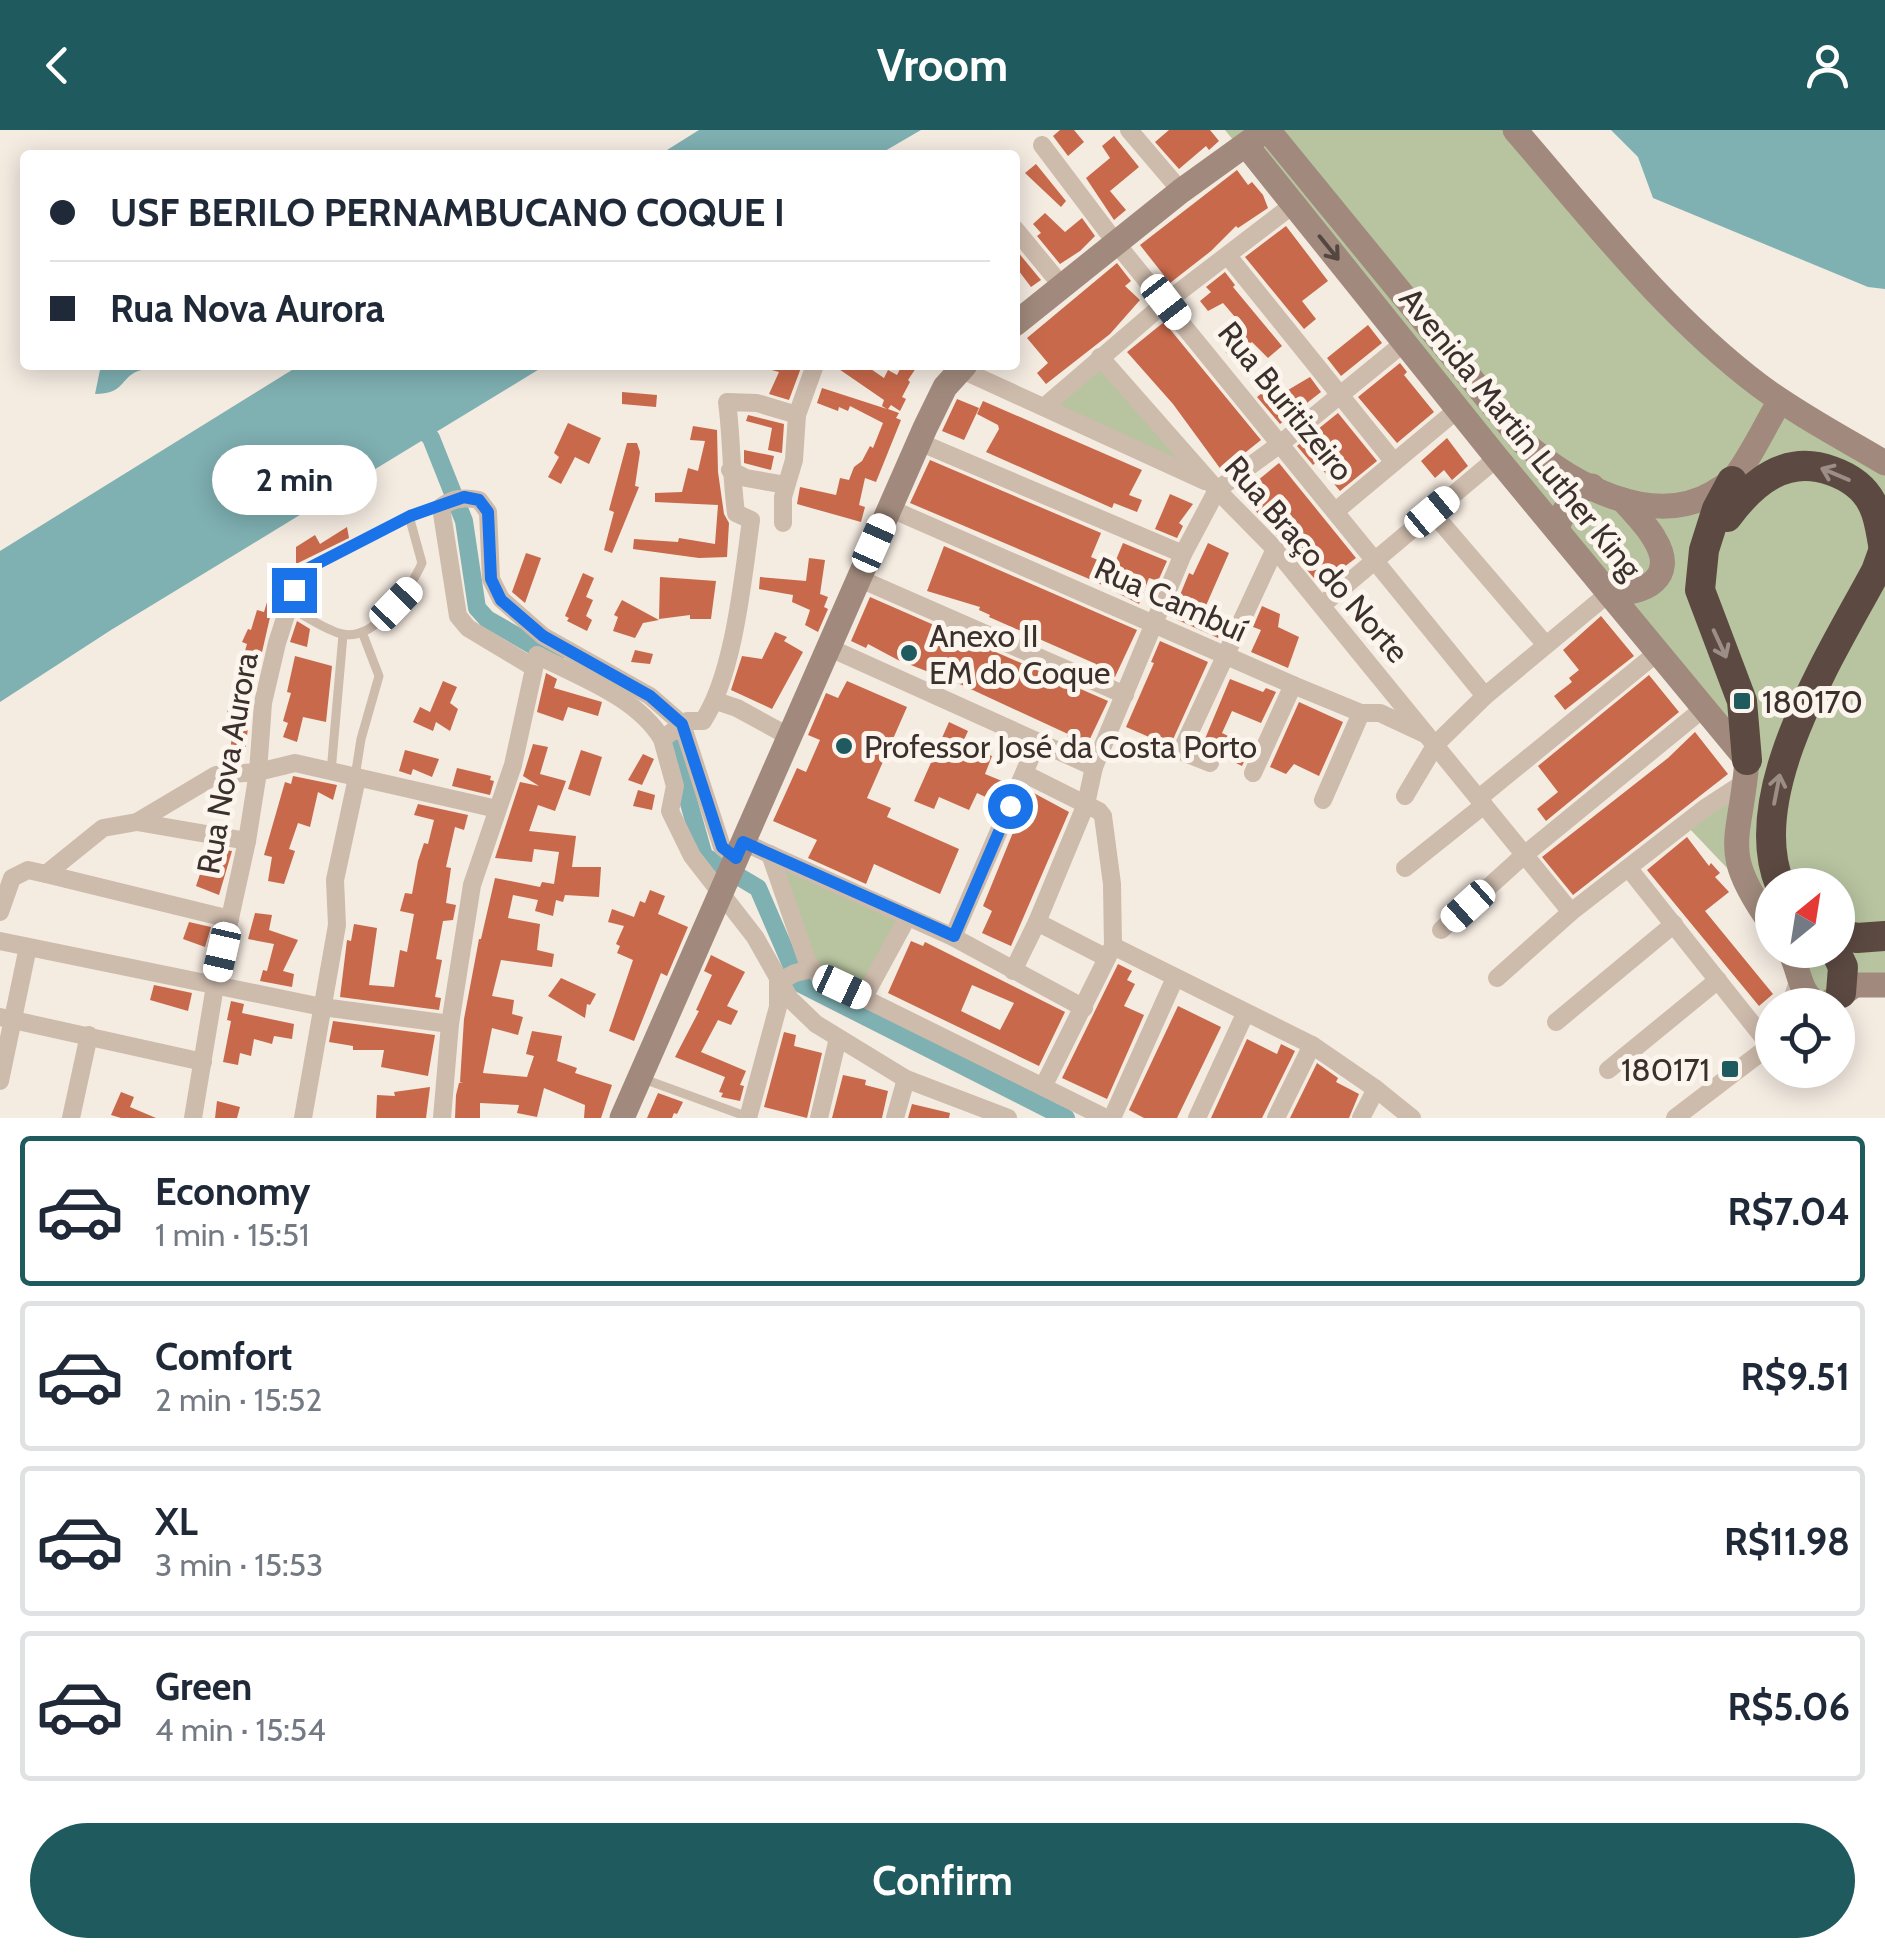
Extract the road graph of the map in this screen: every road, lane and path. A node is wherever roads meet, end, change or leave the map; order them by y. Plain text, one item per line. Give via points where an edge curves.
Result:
1 (1129, 130) edge
2 (1515, 130) edge
3 (1254, 134) edge
4 (1042, 145) dead end
5 (1181, 191) junction
6 (1294, 204) junction
7 (1020, 236) edge
8 (1116, 243) junction
9 (1228, 256) junction
10 (1062, 286) junction
11 (1166, 302) junction
12 (1020, 320) edge
13 (1404, 342) junction
14 (1100, 357) junction
15 (813, 370) edge
16 (960, 370) edge
17 (968, 370) edge
18 (1339, 397) junction
19 (1780, 400) junction
20 (1044, 407) junction
21 (1458, 409) junction
22 (797, 415) junction
23 (919, 442) junction
24 (1280, 444) junction
25 (1497, 458) junction
26 (1394, 462) junction
27 (1885, 463) edge
28 (730, 470) junction
29 (1732, 481) junction
30 (786, 485) junction
31 (1592, 486) junction
32 (1214, 487) junction
33 (1623, 500) junction
34 (451, 502) junction
35 (890, 508) junction
36 (1336, 510) junction
37 (1432, 512) junction
38 (410, 516) junction
39 (782, 523) dead end
40 (1557, 530) junction
41 (1884, 548) edge
42 (1275, 549) junction
43 (1704, 550) junction
44 (1183, 554) junction
45 (1376, 560) junction
46 (858, 578) junction
47 (1609, 593) junction
48 (292, 599) junction
49 (1322, 605) junction
50 (1154, 624) junction
51 (362, 632) junction
52 (343, 635) junction
53 (1546, 645) junction
54 (830, 648) junction
55 (1658, 652) junction
56 (1224, 654) junction
57 (535, 661) junction
58 (1293, 685) junction
59 (1125, 695) junction
60 (1485, 696) junction
61 (716, 702) junction
62 (1704, 708) junction
63 (1361, 713) junction
64 (671, 732) junction
65 (790, 736) junction
66 (1433, 741) junction
67 (1038, 743) junction
68 (1210, 763) dead end
69 (1094, 767) junction
70 (1746, 771) junction
71 (258, 772) junction
72 (331, 772) junction
73 (1253, 772) dead end
74 (1025, 774) junction
75 (356, 777) junction
76 (1406, 796) dead end
77 (1323, 800) dead end
78 (1482, 802) junction
79 (1092, 808) junction
80 (497, 809) junction
81 (138, 822) junction
82 (246, 841) junction
83 (739, 850) junction
84 (770, 854) junction
85 (1523, 856) junction
86 (1405, 868) dead end
87 (1776, 868) edge
88 (1630, 870) junction
89 (46, 874) junction
90 (720, 893) junction
91 (1755, 901) edge
92 (0, 912) edge
93 (1572, 912) junction
94 (230, 918) junction
95 (907, 918) junction
96 (1037, 922) junction
97 (1674, 924) junction
98 (1441, 930) dead end
99 (954, 936) junction
100 (1885, 936) edge
101 (1855, 938) edge
102 (0, 942) edge
103 (28, 947) junction
104 (1110, 952) junction
105 (812, 969) junction
106 (1013, 971) junction
107 (1175, 978) junction
108 (1497, 978) dead end
109 (1718, 980) junction
110 (778, 982) junction
111 (1885, 984) edge
112 (215, 986) junction
113 (1855, 988) edge
114 (864, 997) junction
115 (322, 1007) junction
116 (1084, 1008) junction
117 (1245, 1014) junction
118 (6, 1018) edge
119 (1556, 1022) dead end
120 (450, 1024) junction
121 (1755, 1025) edge
122 (89, 1035) junction
123 (838, 1038) junction
124 (1312, 1045) junction
125 (1755, 1057) edge
126 (203, 1062) junction
127 (1608, 1070) dead end
128 (638, 1077) junction
129 (906, 1079) junction
130 (0, 1082) edge
131 (1043, 1087) junction
132 (1376, 1088) junction
133 (972, 1112) edge
134 (71, 1118) edge
135 (193, 1118) edge
136 (303, 1118) edge
137 (442, 1118) edge
138 (622, 1118) edge
139 (749, 1118) edge
140 (819, 1118) edge
141 (895, 1118) edge
142 (1008, 1118) edge
143 (1109, 1118) edge
144 (1197, 1118) edge
145 (1276, 1118) edge
146 (1361, 1118) edge
147 (1412, 1118) edge
148 (1675, 1118) edge

1 - 5 street
2 - 19 street via 1652,288
3 - 5 street
3 - 6 street, Avenida Martin Luther King
3 - 31 street, Avenida Martin Luther King via 1523,442
4 - 8 street, Rua Buritizeiro
5 - 8 street
6 - 9 street
6 -> 13 street, Avenida Martin Luther King
7 - 10 street
8 - 10 street
8 - 11 street, Rua Buritizeiro
9 - 11 street
9 - 18 street
10 - 12 street
11 - 14 street
11 - 24 street, Rua Buritizeiro
13 - 18 street
13 - 21 street, Avenida Martin Luther King
14 - 20 street
14 - 32 street, Rua Braço do Norte
15 - 22 street
16 - 23 street
17 - 20 street
18 - 24 street
18 - 26 street
19 - 27 street
19 - 29 street
20 - 32 street
21 - 25 street, Avenida Martin Luther King
21 - 26 street
22 - 28 street via 727,402
22 - 30 street
23 - 35 street
23 - 44 street
24 - 32 street
24 - 36 street, Rua Buritizeiro
25 - 37 street
25 - 40 street, Avenida Martin Luther King
26 - 36 street
28 - 30 street
28 - 61 street via 736,513 751,520
29 - 33 street, Avenida Martin Luther King via 1684,505 1659,508
29 - 43 highway
30 - 39 street
31 - 33 street, Avenida Martin Luther King
31 - 40 street via 1569,502
32 - 42 street, Rua Braço do Norte
32 - 44 street
33 - 47 street via 1653,536 1660,572 1639,592
34 - 38 lane, Rua Nova Aurora
34 - 57 street via 458,616 468,628
34 - 64 street via 479,500 488,512 491,579 501,600 543,636 650,696
35 - 46 street
35 - 50 street, Rua Cambuí
36 - 45 street, Rua Buritizeiro
37 - 45 street
37 - 53 street
38 - 48 lane, Rua Nova Aurora via 305,570
38 - 51 lane via 422,563 410,588
40 - 47 street, Avenida Martin Luther King
41 -> 43 highway via 1866,494 1814,465 1778,470 1754,485
87 -> 41 highway via 1774,800 1782,765 1797,721
42 - 49 street, Rua Braço do Norte
42 - 56 street
43 -> 70 highway via 1700,590 1742,701
44 - 50 street
45 - 49 street
45 - 60 street, Rua Buritizeiro
46 - 54 street
46 - 59 street
47 - 53 street
47 - 55 street, Avenida Martin Luther King
48 - 52 lane
48 - 71 street, Rua Nova Aurora via 263,702
49 - 66 street, Rua Braço do Norte
50 - 56 street, Rua Cambuí
50 - 59 street
51 - 52 lane
51 - 75 lane via 379,676
52 - 72 lane
53 - 60 street
54 - 65 street
54 - 67 street
55 - 62 street, Avenida Martin Luther King
55 - 78 street
56 - 58 street, Rua Cambuí
56 - 68 street via 1182,747
57 - 64 street
57 - 80 street
58 - 63 street, Rua Cambuí
58 - 73 street
59 - 69 street
60 - 66 street
61 - 64 street via 703,722 688,720
61 - 65 street
62 - 70 street, Avenida Martin Luther King
62 - 85 street
63 - 66 street, Rua Cambuí via 1380,713
63 - 77 street
64 - 83 street via 722,847
64 - 90 street via 670,811
65 - 83 street
66 - 76 street
66 - 78 street, Rua Braço do Norte
67 - 69 street
67 - 74 street
69 - 79 street
70 - 88 street
70 - 91 street via 1736,862
71 - 72 street via 294,763
71 - 81 street via 216,775
71 - 82 street, Rua Nova Aurora
72 - 75 street
74 - 79 street
74 - 99 street
75 - 80 street
75 - 115 street via 335,880 337,926
78 - 85 street, Rua Braço do Norte
78 - 86 street
79 - 96 street
79 - 104 street via 1103,816 1109,844
80 - 120 street via 472,885
81 - 82 street
81 - 89 street via 102,828
82 - 94 street, Rua Nova Aurora
83 - 84 street
83 - 90 street
84 - 95 street
84 - 105 street
85 - 93 street, Rua Braço do Norte
85 - 98 street
88 - 93 street
88 - 97 street
89 - 92 street via 28,870 12,878
89 - 94 street
90 - 110 street via 755,936
90 - 128 street
93 - 108 street
94 - 112 street, Rua Nova Aurora
95 - 99 street
95 - 114 street
96 - 104 street
96 - 106 street
97 - 109 street
97 - 119 street
99 - 106 street
100 - 101 highway
102 - 103 street
103 - 112 street
103 - 118 street
104 - 107 street
104 - 116 street
105 - 110 street
105 - 114 street
106 - 116 street
107 - 117 street
107 - 143 street
109 - 121 street
109 - 127 street
110 - 123 street
110 - 139 street via 778,1007
111 - 113 street
112 - 115 street
112 - 126 street, Rua Nova Aurora
114 - 131 street
115 - 120 street
115 - 136 street
116 - 131 street
117 - 124 street
117 - 144 street
118 - 122 street
118 - 130 street
120 - 137 street
122 - 126 street
122 - 134 street
123 - 129 street
123 - 140 street
124 - 132 street
124 - 145 street
125 - 148 street
126 - 135 street, Rua Nova Aurora
128 - 138 street
128 - 139 lane
129 - 133 street
129 - 141 street
131 - 143 street
132 - 146 street
132 - 147 street
133 - 142 street

